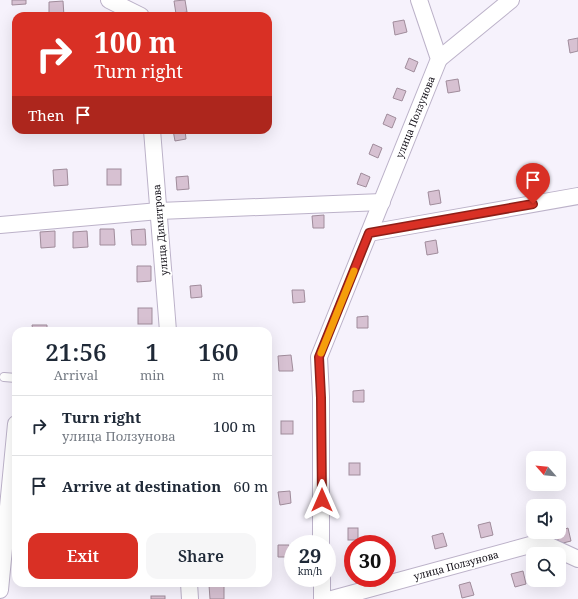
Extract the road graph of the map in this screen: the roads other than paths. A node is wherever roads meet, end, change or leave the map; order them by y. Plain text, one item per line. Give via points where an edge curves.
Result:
1 (109, 0) edge
2 (140, 0) edge
3 (419, 0) edge
4 (511, 0) edge
5 (134, 12) edge
6 (142, 12) edge
7 (439, 60) junction
8 (152, 134) edge
9 (578, 196) edge
10 (382, 202) junction
11 (159, 211) junction
12 (0, 225) edge
13 (369, 233) junction
14 (168, 327) edge
15 (4, 377) dead end
16 (12, 378) edge
17 (12, 466) edge
18 (322, 535) edge
19 (578, 559) edge
20 (189, 587) edge
21 (322, 587) edge
22 (0, 590) edge
23 (190, 599) edge
24 (322, 599) edge
25 (332, 599) edge

1 - 5 street
2 - 6 street
3 - 7 street
4 - 7 street
7 - 10 street, улица Ползунова
8 - 11 street, улица Димитрова
9 - 13 street
10 - 11 street
10 - 13 street, улица Ползунова
11 - 12 street
11 - 14 street, улица Димитрова
13 - 18 street, улица Ползунова via 319,357
15 - 16 lane
17 - 22 street
19 - 25 street, улица Ползунова via 541,542
20 - 23 street
21 - 24 street

